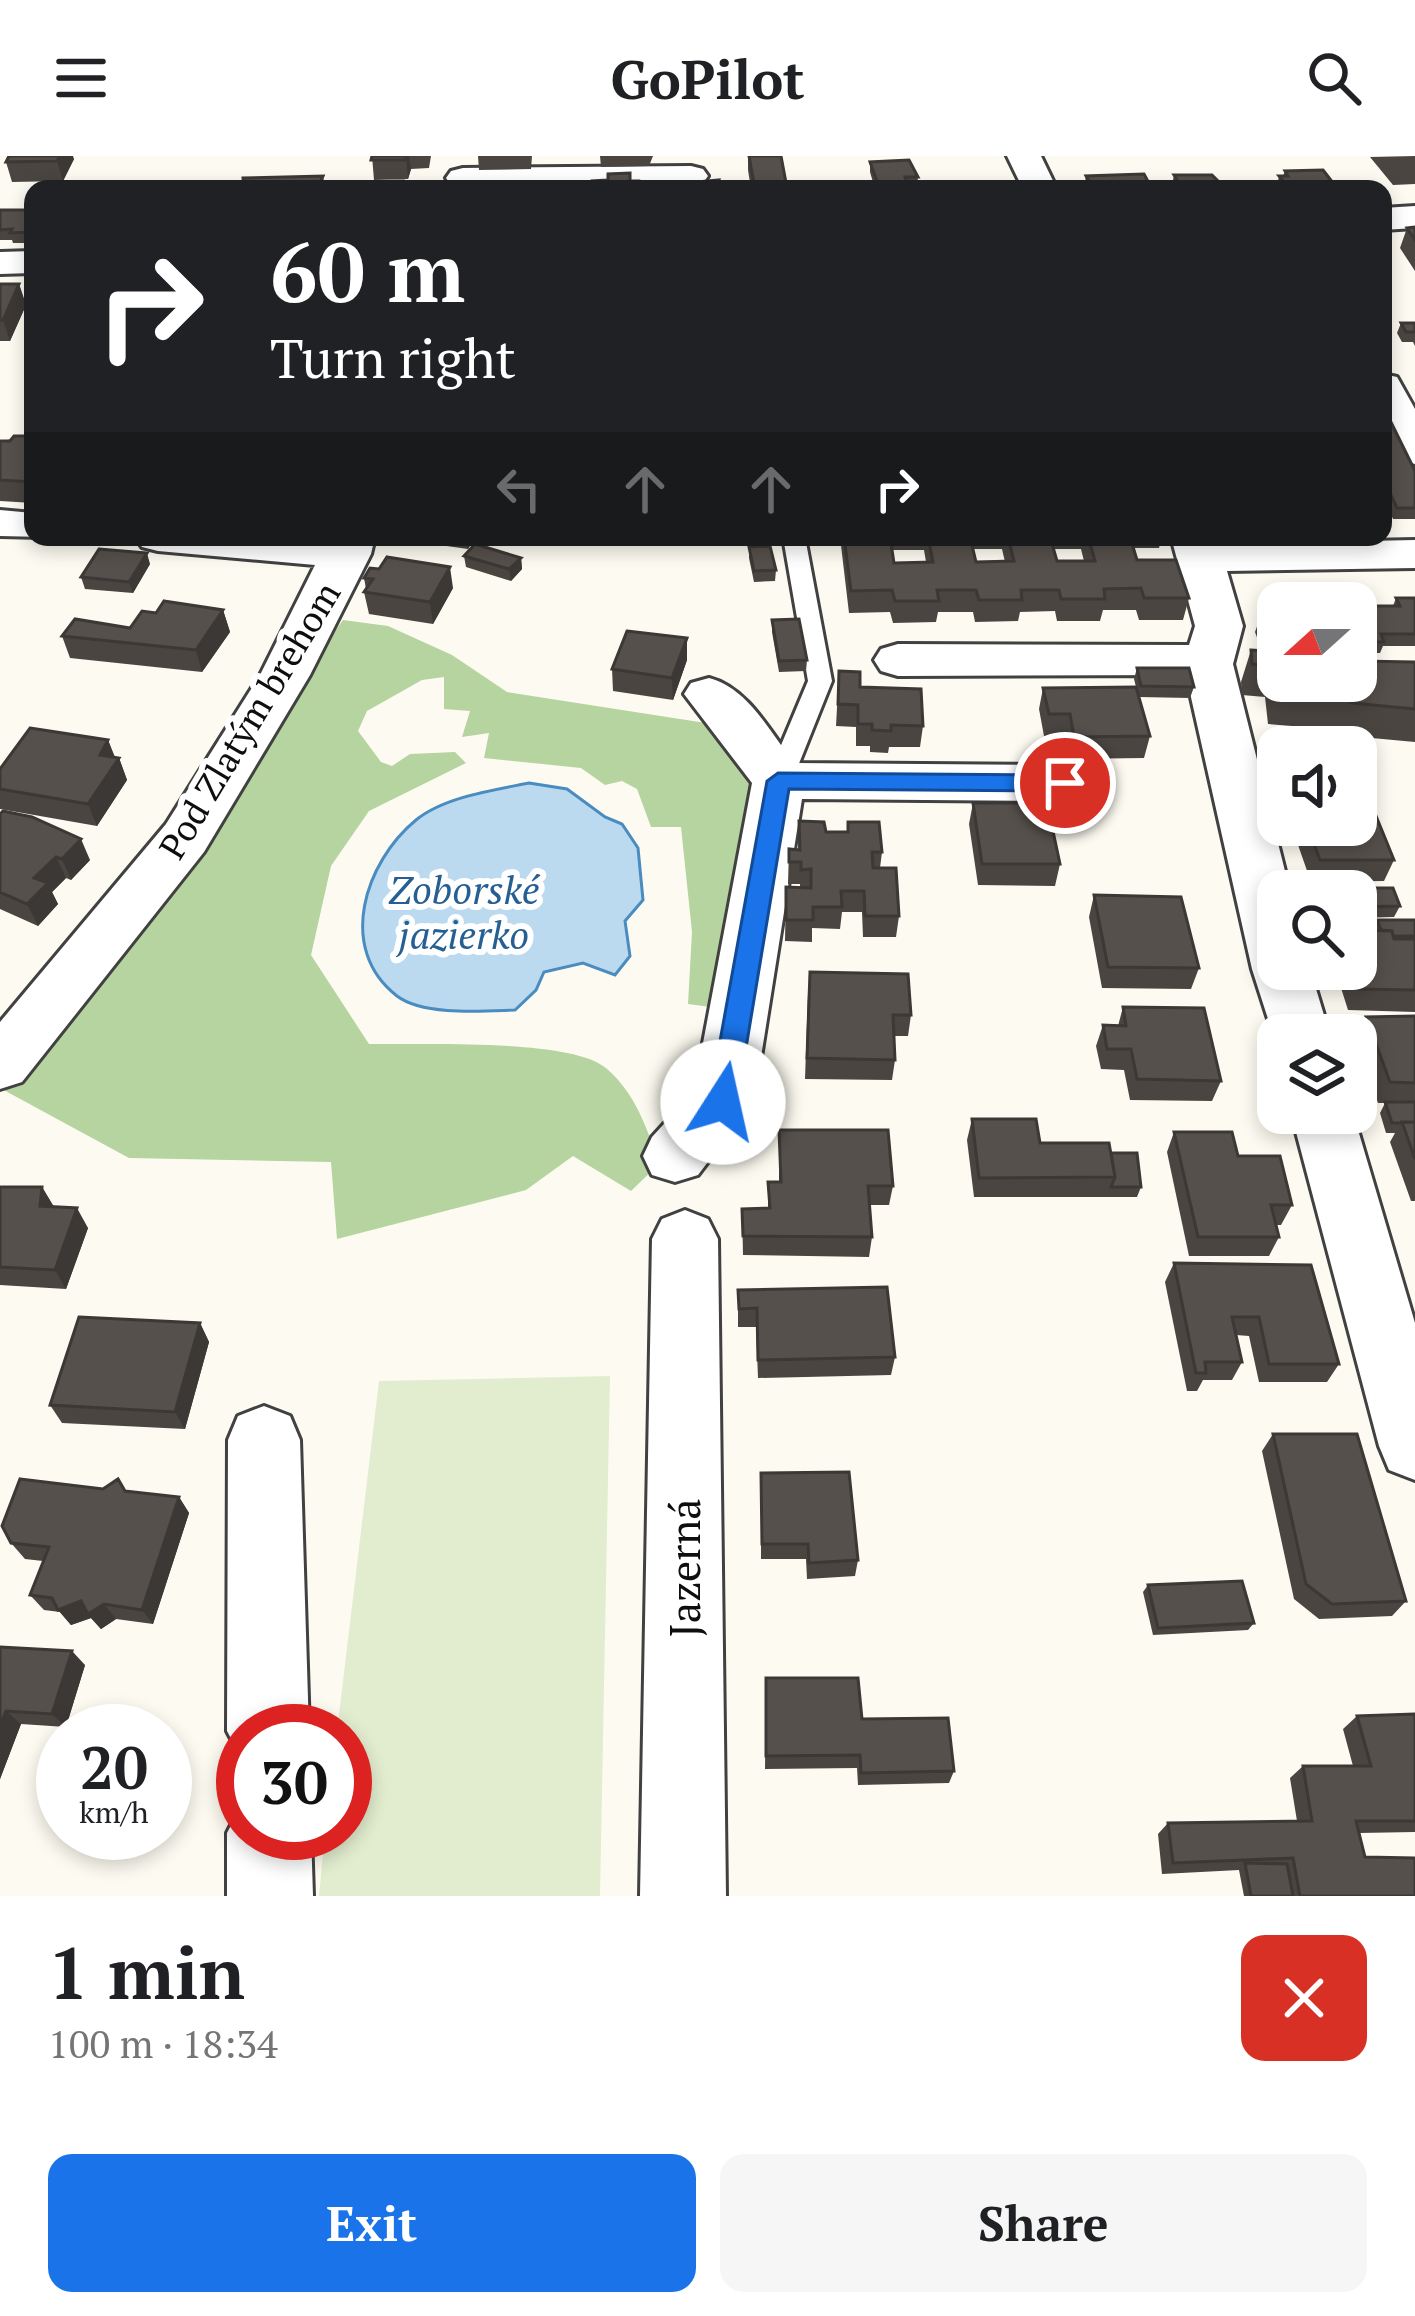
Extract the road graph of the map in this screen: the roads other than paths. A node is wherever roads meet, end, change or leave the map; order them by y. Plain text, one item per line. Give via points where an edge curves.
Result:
1 (690, 174) edge
2 (463, 178) dead end
3 (1392, 404) edge
4 (1415, 451) edge
5 (350, 546) edge
6 (796, 546) edge
7 (1198, 548) edge
8 (1415, 554) edge
9 (898, 660) dead end
10 (1208, 664) junction
11 (709, 694) dead end
12 (778, 781) junction
13 (1065, 783) dead end
14 (1257, 870) edge
15 (0, 1065) edge
16 (1328, 1134) edge
17 (675, 1156) dead end
18 (685, 1239) dead end
19 (264, 1440) dead end
20 (1415, 1446) edge
21 (268, 1704) edge
22 (269, 1860) edge
23 (270, 1896) edge
24 (683, 1896) edge

1 - 2 street
3 - 4 street
5 - 15 street, Pod Zlatým brehom via 285,675 185,838
6 - 12 lane via 820,681
7 - 8 street
7 - 10 street via 1219,626
9 - 10 street
10 - 14 street
11 - 12 street
12 - 13 street
12 - 17 street via 723,1102
16 - 20 street
18 - 24 street, Jazerná
19 - 21 street
22 - 23 street

